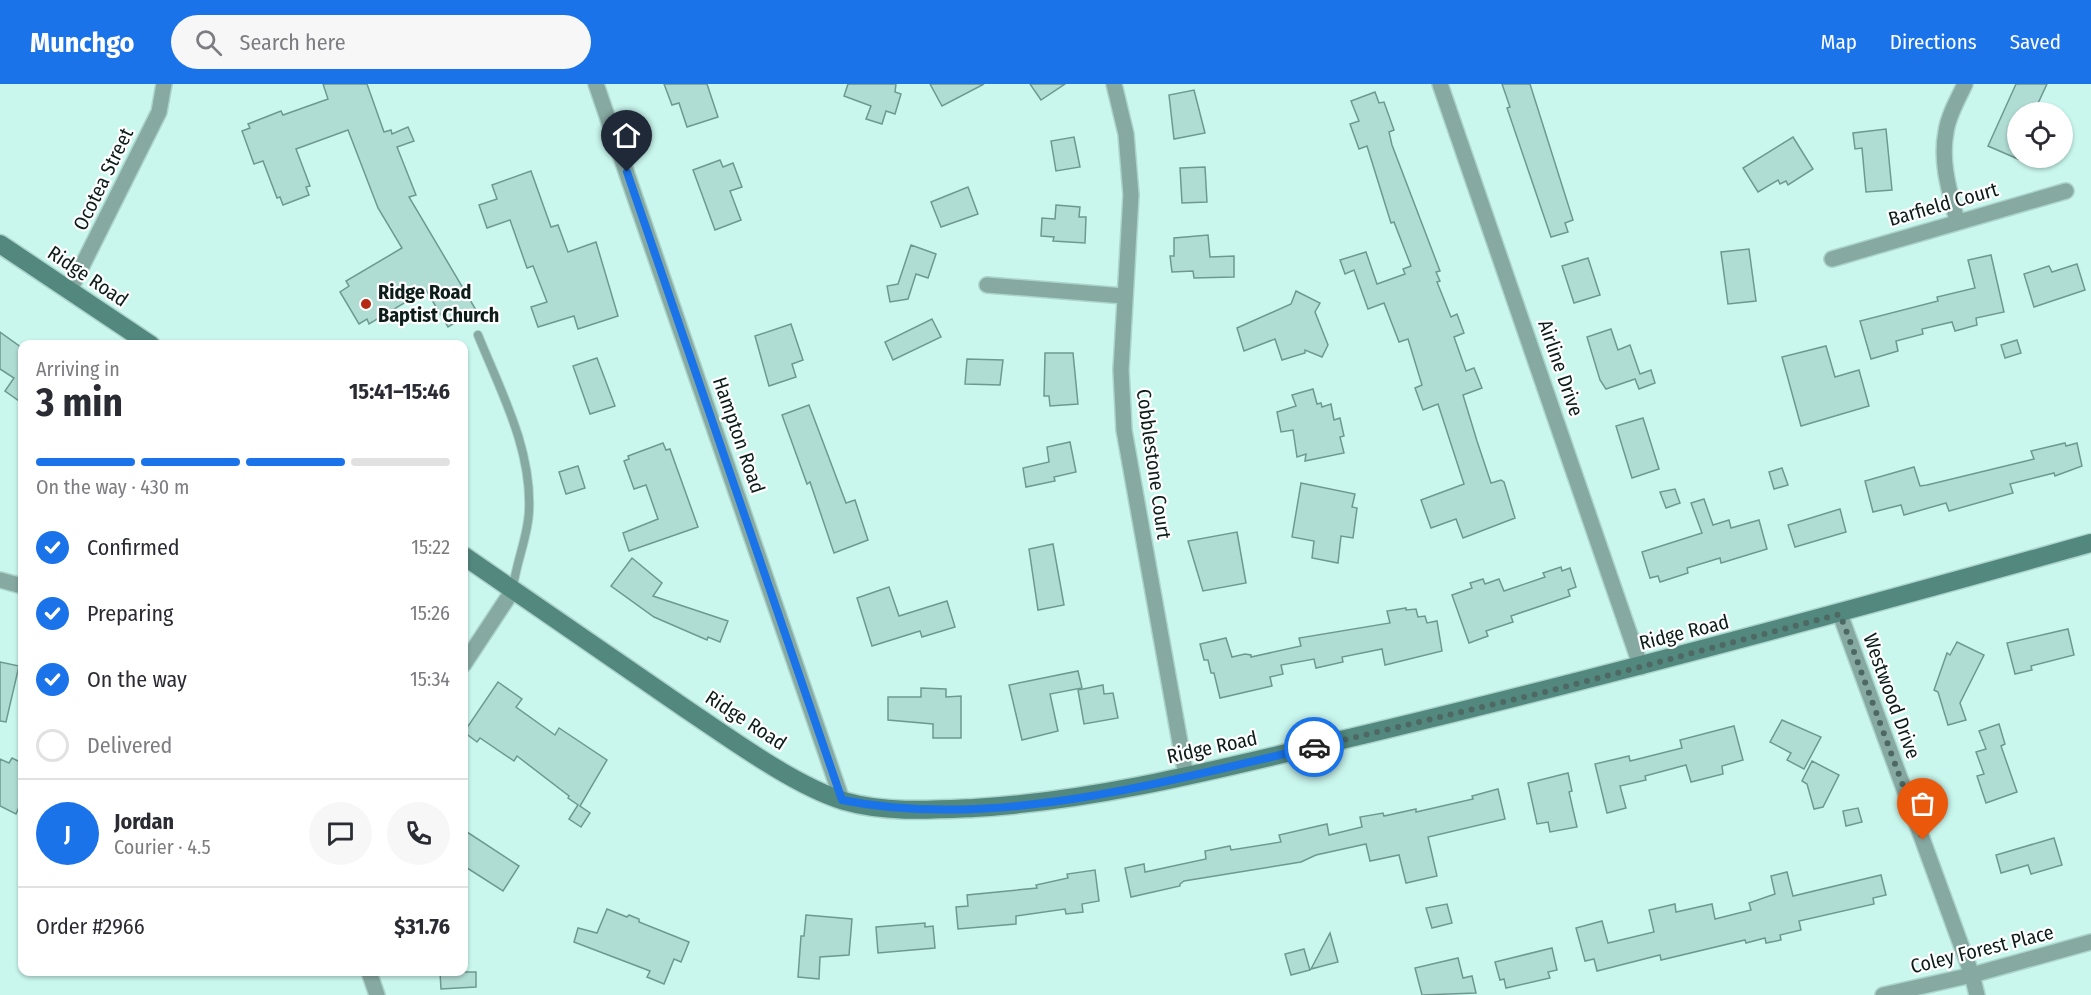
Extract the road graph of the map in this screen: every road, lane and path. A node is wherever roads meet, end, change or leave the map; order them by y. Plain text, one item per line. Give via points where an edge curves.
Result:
1 (164, 84) edge
2 (596, 84) edge
3 (1114, 84) edge
4 (1440, 84) edge
5 (1965, 84) edge
6 (2066, 191) dead end
7 (1957, 221) junction
8 (0, 244) edge
9 (1832, 259) dead end
10 (987, 285) dead end
11 (70, 290) junction
12 (1124, 296) junction
13 (478, 335) dead end
14 (144, 340) edge
15 (2091, 543) edge
16 (468, 559) edge
17 (0, 580) edge
18 (18, 585) edge
19 (513, 590) junction
20 (1840, 614) junction
21 (468, 658) edge
22 (1641, 667) junction
23 (1186, 776) junction
24 (842, 800) junction
25 (2091, 942) edge
26 (1972, 975) junction
27 (370, 976) edge
28 (377, 995) edge
29 (1883, 995) edge
30 (1977, 995) edge

1 - 11 street, Ocotea Street via 159,112
2 - 24 street, Hampton Road
3 - 12 street, Cobblestone Court via 1130,169
4 - 22 street, Airline Drive
5 - 7 street via 1946,131 1944,153
6 - 7 street, Barfield Court
7 - 9 street, Barfield Court
8 - 11 street, Ridge Road
10 - 12 street
11 - 14 street, Ridge Road
12 - 23 street, Cobblestone Court via 1124,430
13 - 19 lane via 523,446 529,479 529,514 515,564
15 - 20 street, Ridge Road
16 - 19 street, Ridge Road
17 - 18 street
19 - 21 street
19 - 24 street, Ridge Road via 730,739 800,781
20 - 22 street, Ridge Road
20 - 26 street, Westwood Drive
22 - 23 street, Ridge Road
23 - 24 street, Ridge Road via 1035,804 927,810
25 - 26 street, Coley Forest Place
26 - 29 street, Coley Forest Place
26 - 30 street, Westwood Drive
27 - 28 street

